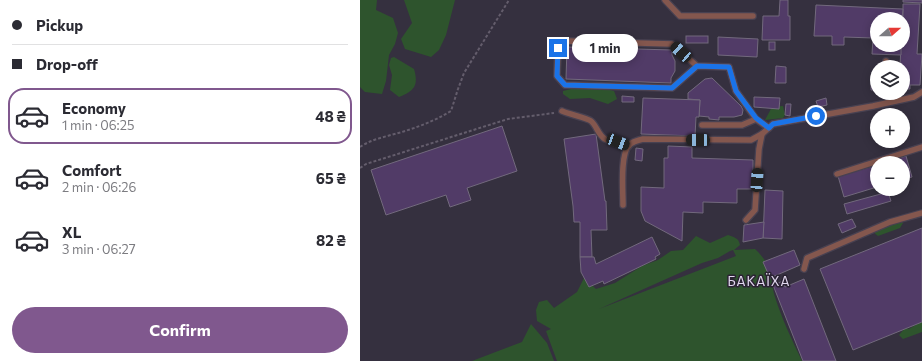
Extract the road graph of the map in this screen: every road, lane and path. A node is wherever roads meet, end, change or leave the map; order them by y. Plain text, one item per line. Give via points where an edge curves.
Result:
1 (509, 0) edge
2 (665, 0) edge
3 (753, 16) dead end
4 (697, 66) junction
5 (922, 92) edge
6 (895, 101) joint
7 (562, 112) joint
8 (756, 118) junction
9 (702, 125) dead end
10 (769, 128) junction
11 (762, 134) junction
12 (629, 146) junction
13 (360, 147) edge
14 (922, 147) edge
15 (360, 168) edge
16 (837, 174) dead end
17 (623, 204) dead end
18 (922, 213) edge
19 (746, 220) dead end
20 (804, 269) dead end

1 - 13 path via 464,73 451,111 436,120 367,142
2 - 3 lane via 680,16
4 - 4 lane via 672,88 565,85 557,76 558,48 567,41 672,44
4 - 8 lane via 729,67 736,91
5 - 6 lane
6 - 10 lane via 773,124
7 - 12 lane via 591,121 604,138
7 - 15 path via 508,119
8 - 9 lane via 742,125
8 - 10 lane
10 - 11 lane
11 - 12 lane via 751,140 644,139
11 - 19 lane via 755,210
12 - 17 lane via 623,159
14 - 16 lane
18 - 20 lane via 890,222 807,258

